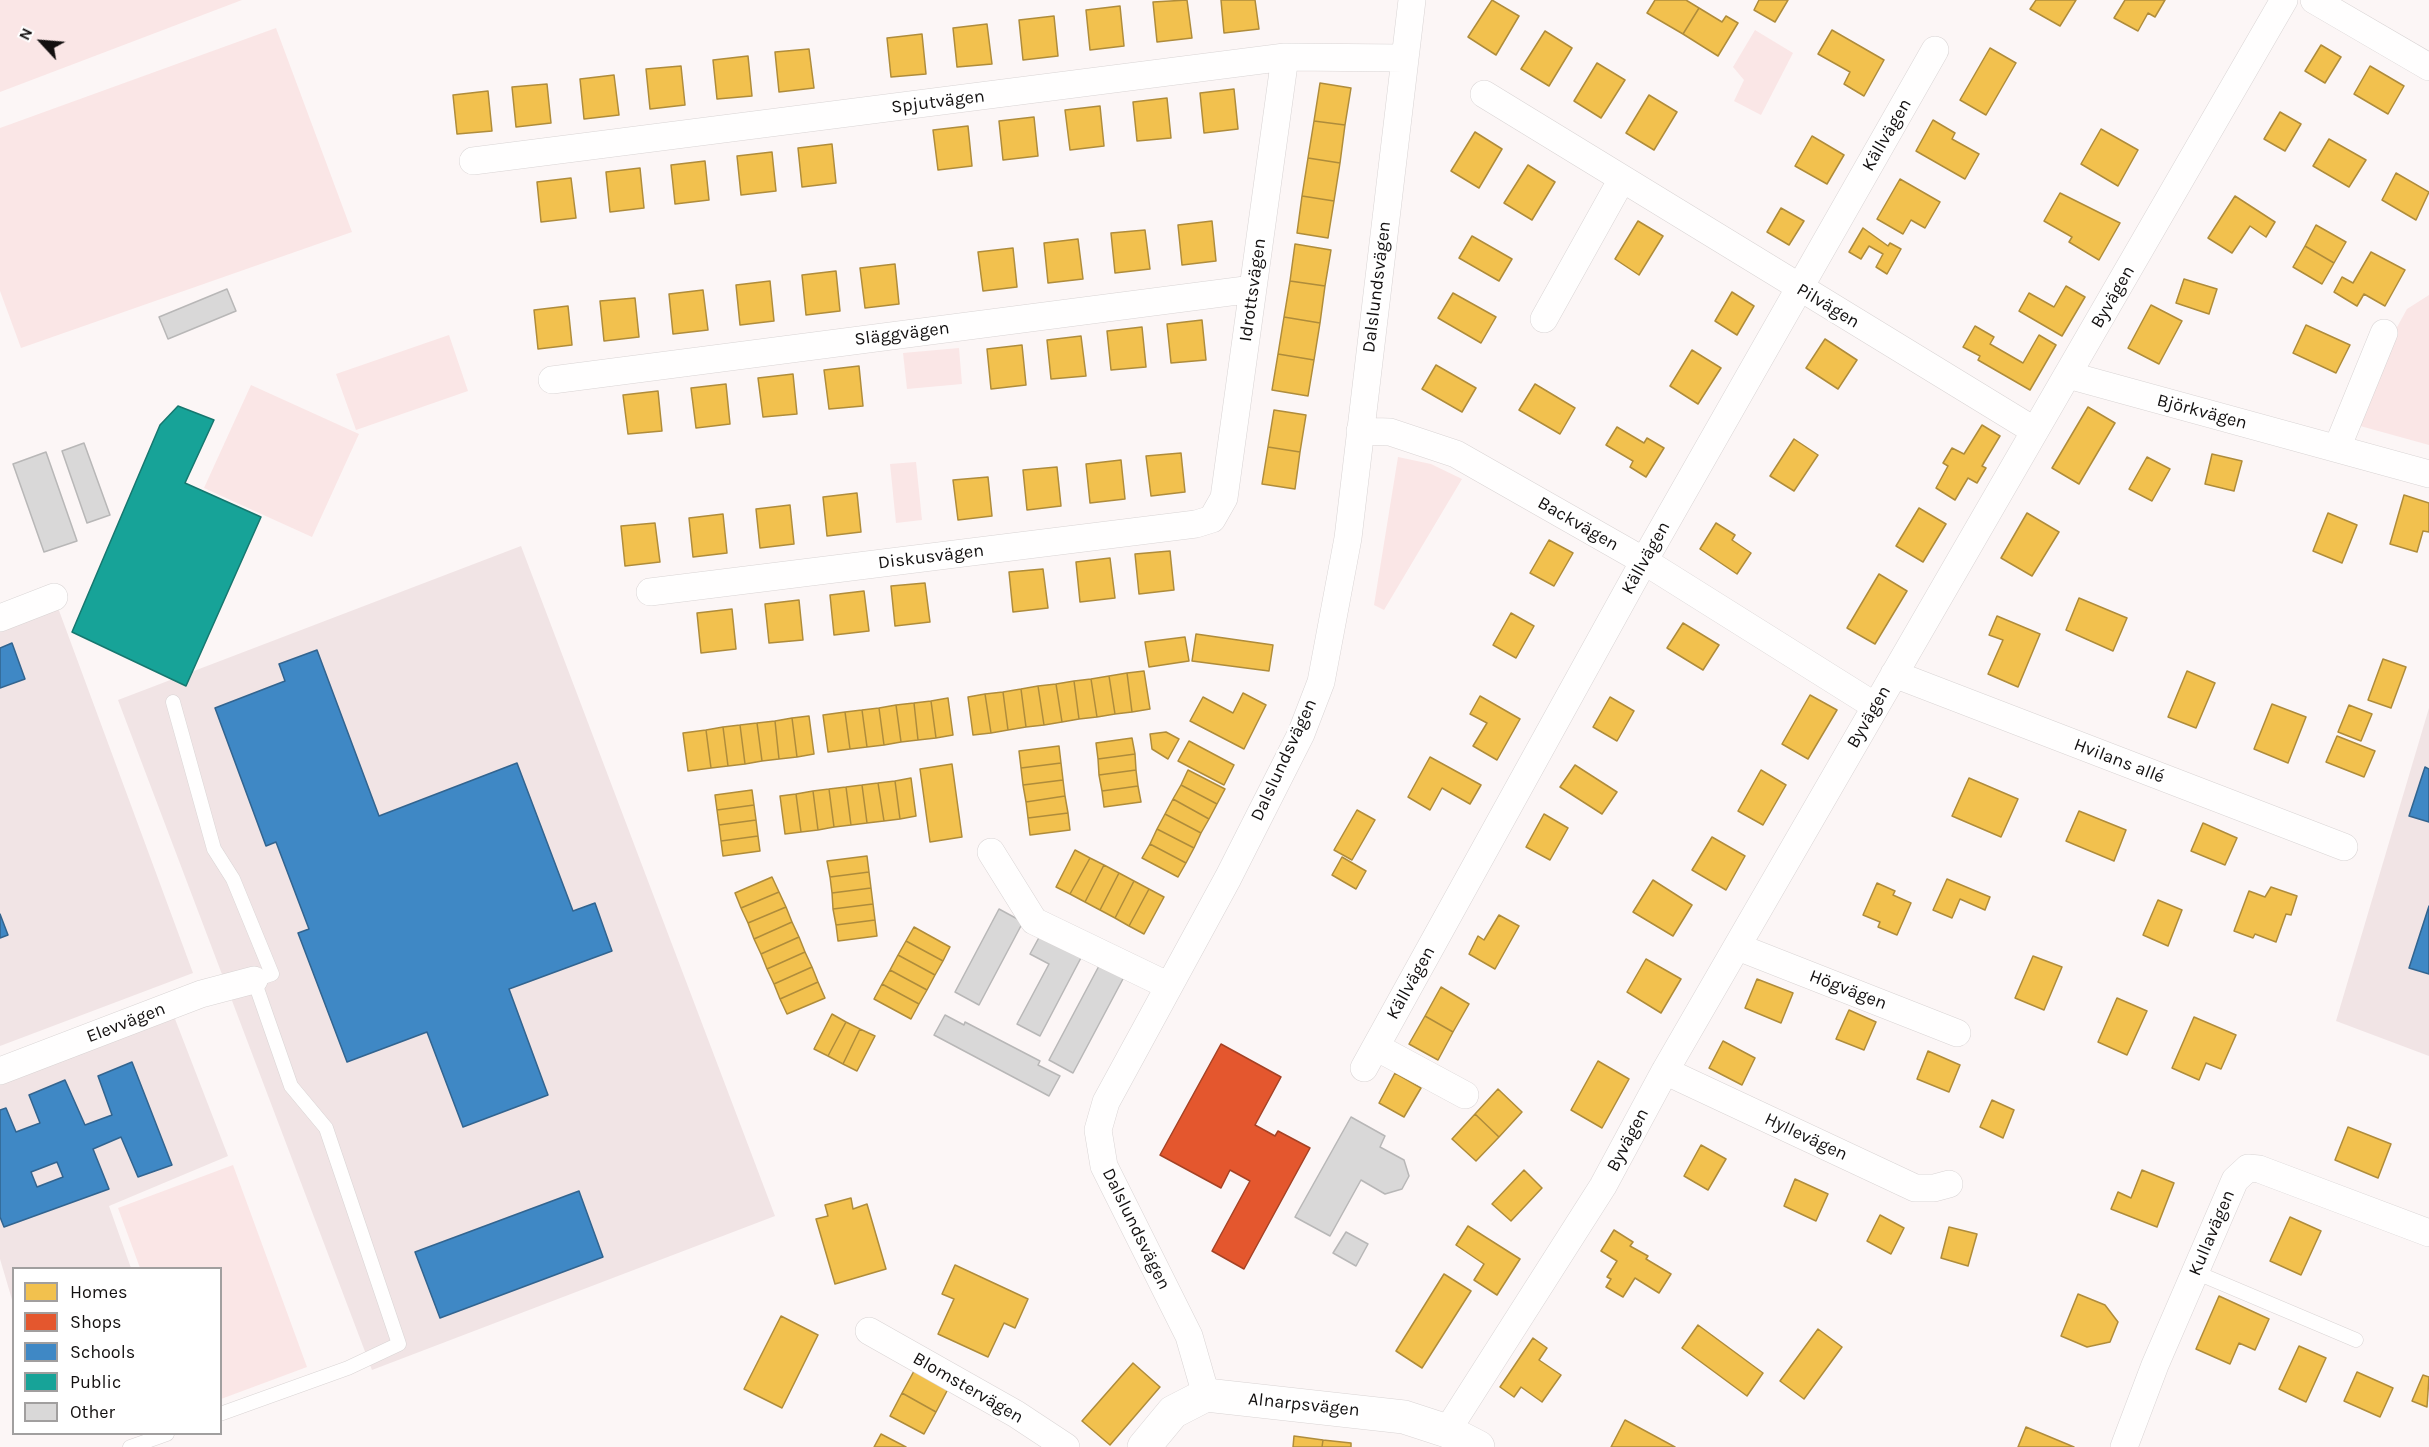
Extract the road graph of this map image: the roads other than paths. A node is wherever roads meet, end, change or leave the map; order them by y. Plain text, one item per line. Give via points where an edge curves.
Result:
1 (1412, 0) edge
2 (2284, 0) edge
3 (2314, 0) edge
4 (1935, 50) dead end
5 (1285, 57) junction
6 (1404, 58) junction
7 (2429, 67) edge
8 (1484, 94) dead end
9 (472, 161) dead end
10 (1622, 179) junction
11 (1253, 289) junction
12 (1800, 289) junction
13 (1544, 319) dead end
14 (2384, 333) dead end
15 (2068, 375) junction
16 (552, 380) dead end
17 (1360, 431) junction
18 (2035, 431) junction
19 (2337, 448) junction
20 (2429, 474) edge
21 (1212, 519) joint
22 (1644, 561) junction
23 (650, 592) dead end
24 (54, 597) dead end
25 (0, 618) edge
26 (1894, 674) junction
27 (173, 702) dead end
28 (1875, 706) junction
29 (2344, 848) dead end
30 (991, 852) dead end
31 (1738, 947) junction
32 (254, 981) junction
33 (1169, 986) junction
34 (1957, 1033) dead end
35 (0, 1071) edge
36 (1665, 1071) junction
37 (1465, 1095) dead end
38 (1949, 1184) dead end
39 (2429, 1233) edge
40 (2195, 1272) junction
41 (869, 1330) dead end
42 (2356, 1340) dead end
43 (1206, 1395) junction
44 (222, 1413) edge
45 (1446, 1431) junction
46 (164, 1435) edge
47 (130, 1447) edge
48 (1066, 1447) edge
49 (1144, 1447) edge
50 (1478, 1447) edge
51 (2124, 1447) edge

1 - 6 street, Dalslundsvägen
2 - 15 street, Byvägen
3 - 7 street
4 - 12 street, Källvägen
5 - 6 street, Spjutvägen
5 - 9 street, Spjutvägen
5 - 11 street, Idrottsvägen
6 - 17 street, Dalslundsvägen
8 - 10 street, Pilvägen
10 - 12 street, Pilvägen
10 - 13 street
11 - 16 street, Släggvägen
11 - 21 street, Idrottsvägen via 1224,498
12 - 18 street, Pilvägen
12 - 22 street, Källvägen
14 - 19 street
15 - 18 street, Byvägen
15 - 19 street, Björkvägen
17 - 22 street, Backvägen via 1390,432 1456,454
17 - 33 street, Dalslundsvägen via 1348,538 1321,682 1301,734
18 - 26 street, Byvägen
19 - 20 street, Björkvägen
21 - 23 street, Diskusvägen
22 - 28 street, Backvägen
22 - 37 street, Källvägen via 1370,1058
24 - 25 street
26 - 28 street, Byvägen
26 - 29 street, Hvilans allé
27 - 32 lane via 214,849 233,879 272,974
28 - 31 street, Byvägen
30 - 33 street via 1034,921
31 - 34 street, Högvägen
31 - 36 street, Byvägen
32 - 35 street, Elevvägen via 201,994
32 - 44 lane via 291,1086 326,1128 399,1344 348,1368
33 - 43 street, Dalslundsvägen via 1106,1102 1098,1130 1104,1166 1189,1336
36 - 38 street, Hyllevägen via 1915,1188
36 - 45 street, Byvägen via 1603,1186
39 - 40 street, Kullavägen via 2248,1168 2235,1180
40 - 42 lane
40 - 51 street, Kullavägen
41 - 48 street, Blomstervägen
43 - 45 street, Alnarpsvägen via 1379,1413
43 - 49 street via 1173,1412
45 - 50 street, Alnarpsvägen
46 - 47 lane

